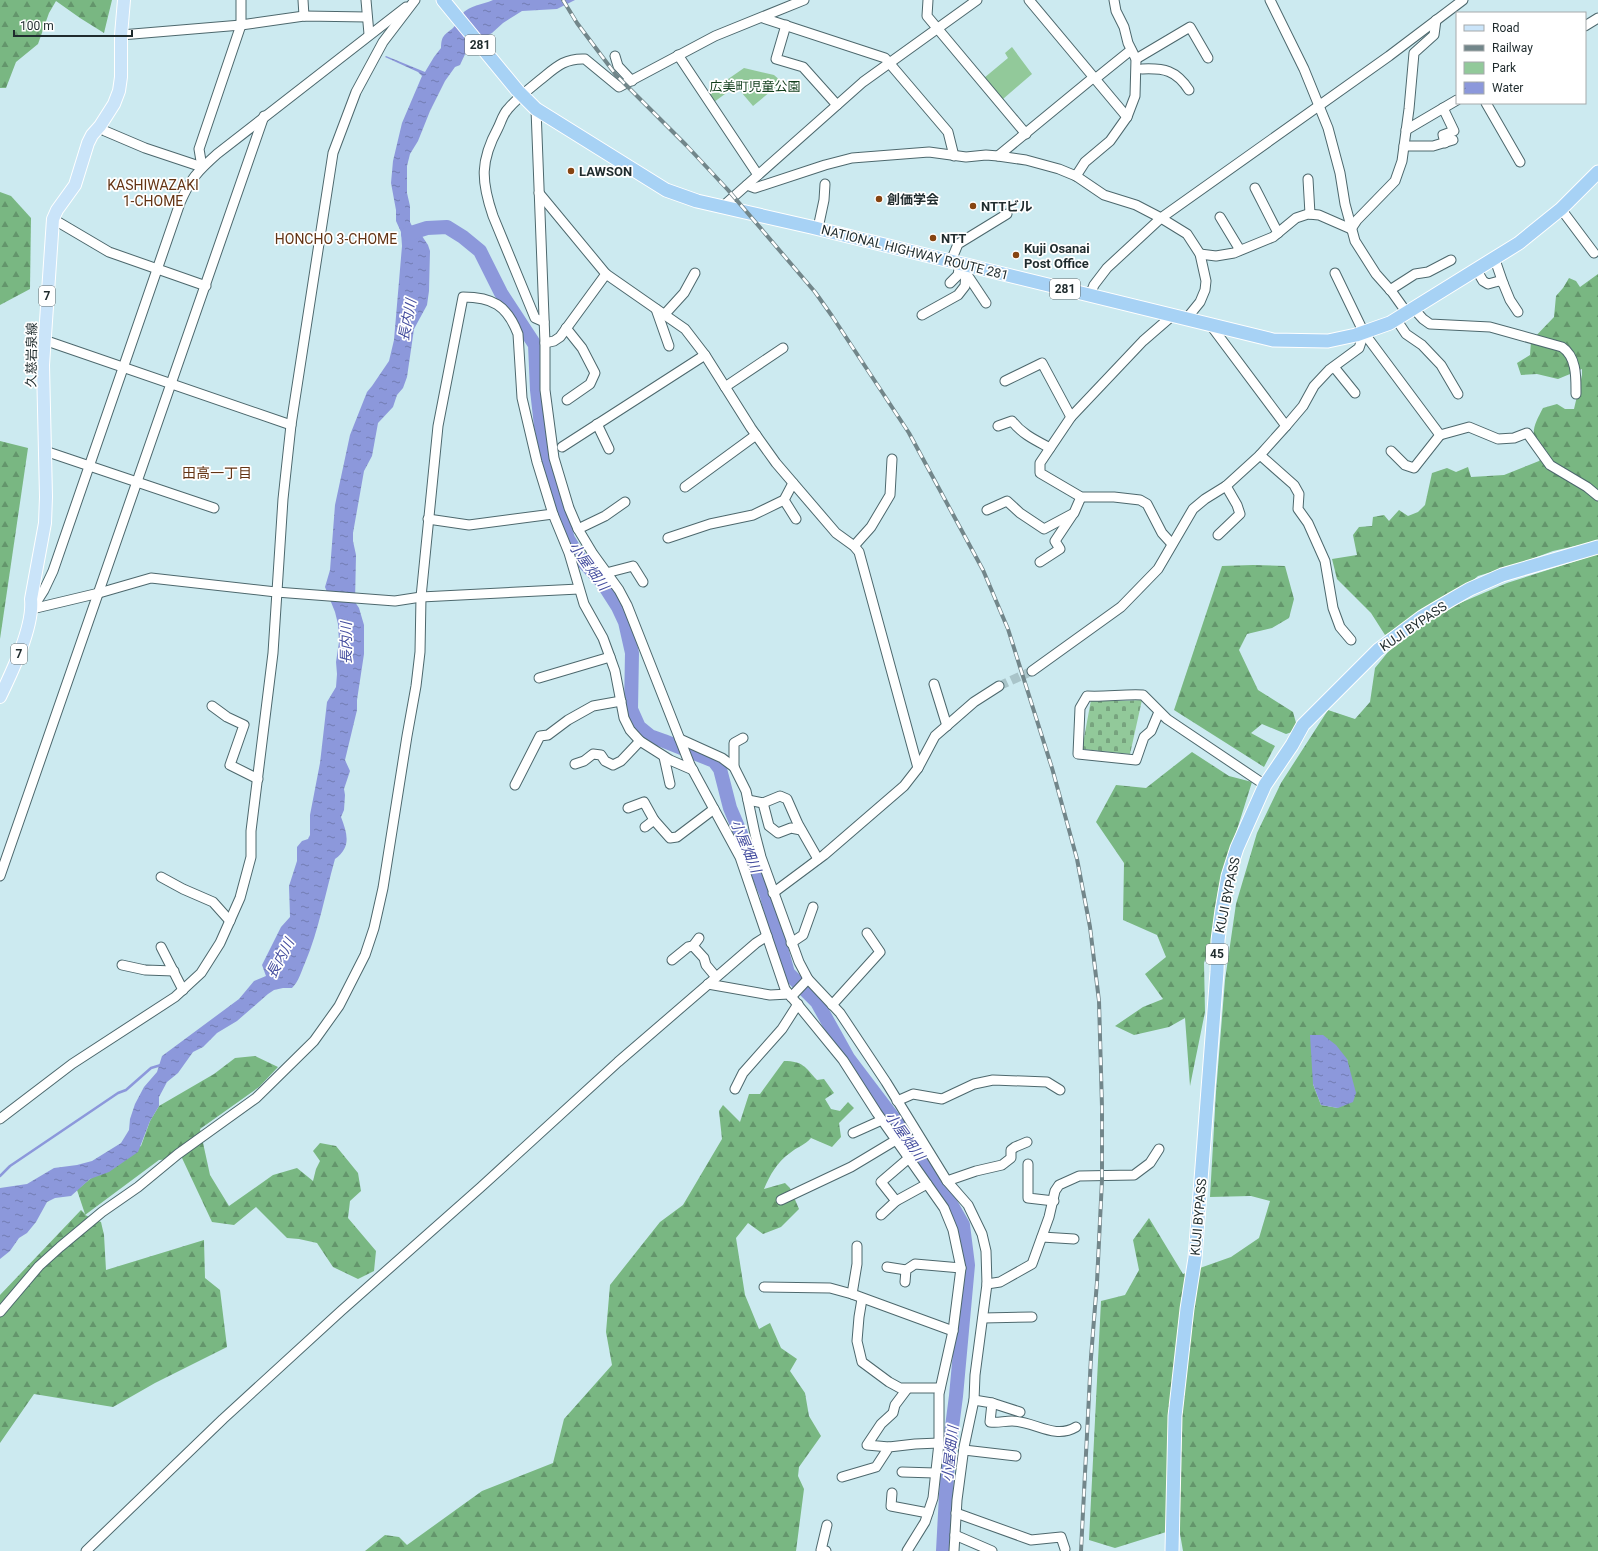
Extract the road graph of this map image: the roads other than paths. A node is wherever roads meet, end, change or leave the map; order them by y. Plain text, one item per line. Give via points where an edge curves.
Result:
1 (124, 0) edge
2 (241, 0) edge
3 (303, 0) edge
4 (366, 0) edge
5 (415, 0) edge
6 (443, 0) edge
7 (804, 0) edge
8 (928, 0) edge
9 (977, 0) edge
10 (1029, 0) edge
11 (1114, 0) edge
12 (1270, 0) edge
13 (1463, 0) edge
14 (304, 16) junction
15 (367, 17) junction
16 (763, 18) junction
17 (1598, 18) edge
18 (1436, 20) junction
19 (241, 25) junction
20 (786, 25) junction
21 (1586, 25) edge
22 (938, 28) junction
23 (369, 34) junction
24 (121, 35) junction
25 (1131, 50) junction
26 (678, 55) junction
27 (614, 56) dead end
28 (1208, 58) dead end
29 (1136, 59) junction
30 (890, 63) junction
31 (1142, 69) dead end
32 (1094, 78) junction
33 (632, 81) junction
34 (1189, 90) dead end
35 (519, 93) junction
36 (1456, 101) edge
37 (1487, 104) edge
38 (837, 105) junction
39 (1319, 106) junction
40 (1443, 108) junction
41 (536, 109) junction
42 (264, 116) junction
43 (1127, 117) junction
44 (100, 126) junction
45 (1406, 130) junction
46 (1026, 134) junction
47 (1404, 146) junction
48 (954, 156) junction
49 (998, 156) junction
50 (1520, 162) dead end
51 (202, 167) junction
52 (1598, 172) edge
53 (758, 175) junction
54 (1076, 176) junction
55 (1308, 179) dead end
56 (825, 184) dead end
57 (746, 185) junction
58 (1255, 188) dead end
59 (539, 193) junction
60 (722, 206) junction
61 (1561, 209) junction
62 (1007, 214) dead end
63 (1310, 214) junction
64 (1161, 218) junction
65 (1220, 218) dead end
66 (54, 219) junction
67 (818, 228) junction
68 (1352, 229) junction
69 (1278, 233) junction
70 (1240, 250) junction
71 (1594, 253) dead end
72 (1200, 254) junction
73 (1494, 257) junction
74 (1450, 260) dead end
75 (959, 265) junction
76 (158, 269) junction
77 (1476, 269) junction
78 (694, 273) dead end
79 (1335, 273) dead end
80 (606, 274) junction
81 (950, 283) dead end
82 (1503, 283) junction
83 (206, 286) junction
84 (1390, 290) junction
85 (1090, 295) junction
86 (986, 303) dead end
87 (656, 309) junction
88 (1518, 312) dead end
89 (1173, 314) junction
90 (1406, 314) junction
91 (664, 315) junction
92 (922, 315) dead end
93 (1187, 318) junction
94 (544, 322) junction
95 (1209, 323) junction
96 (566, 328) junction
97 (1364, 333) junction
98 (44, 340) junction
99 (545, 343) junction
100 (669, 346) dead end
101 (783, 348) dead end
102 (705, 355) junction
103 (125, 366) junction
104 (1334, 367) junction
105 (1006, 381) dead end
106 (172, 383) junction
107 (725, 387) junction
108 (1355, 393) dead end
109 (1458, 394) dead end
110 (1576, 394) dead end
111 (567, 400) dead end
112 (1071, 417) junction
113 (597, 424) junction
114 (291, 425) junction
115 (998, 426) dead end
116 (1286, 426) junction
117 (1440, 434) junction
118 (756, 435) junction
119 (562, 447) dead end
120 (1050, 448) junction
121 (609, 449) dead end
122 (45, 451) junction
123 (1391, 451) dead end
124 (1260, 455) junction
125 (553, 459) junction
126 (892, 459) dead end
127 (538, 462) junction
128 (90, 465) junction
129 (138, 481) junction
130 (793, 483) junction
131 (1226, 486) junction
132 (685, 487) dead end
133 (1598, 496) edge
134 (1081, 497) junction
135 (784, 500) junction
136 (624, 502) dead end
137 (214, 508) dead end
138 (987, 510) dead end
139 (1074, 513) junction
140 (553, 514) junction
141 (428, 519) junction
142 (796, 519) dead end
143 (578, 529) junction
144 (1218, 535) dead end
145 (668, 538) dead end
146 (1172, 544) junction
147 (854, 546) junction
148 (1598, 547) edge
149 (1040, 562) dead end
150 (606, 573) junction
151 (643, 582) dead end
152 (579, 589) junction
153 (276, 592) junction
154 (99, 593) junction
155 (421, 597) junction
156 (32, 609) junction
157 (1351, 640) dead end
158 (610, 657) junction
159 (1032, 671) tunnel mouth
160 (539, 678) dead end
161 (934, 684) dead end
162 (999, 686) tunnel mouth
163 (0, 697) edge
164 (621, 701) junction
165 (212, 706) dead end
166 (1159, 712) junction
167 (947, 726) junction
168 (743, 738) dead end
169 (640, 741) junction
170 (681, 742) junction
171 (664, 757) junction
172 (575, 764) dead end
173 (734, 767) junction
174 (692, 768) junction
175 (918, 768) junction
176 (258, 779) junction
177 (670, 784) dead end
178 (514, 785) dead end
179 (1265, 785) junction
180 (748, 800) junction
181 (763, 803) junction
182 (628, 808) dead end
183 (714, 809) junction
184 (654, 820) junction
185 (645, 827) dead end
186 (801, 830) junction
187 (818, 859) junction
188 (0, 876) edge
189 (161, 877) dead end
190 (773, 893) junction
191 (813, 907) dead end
192 (230, 921) junction
193 (867, 933) dead end
194 (767, 936) junction
195 (699, 938) dead end
196 (791, 943) junction
197 (693, 946) junction
198 (161, 947) dead end
199 (672, 960) dead end
200 (122, 965) dead end
201 (174, 971) junction
202 (716, 977) junction
203 (806, 981) junction
204 (708, 984) junction
205 (183, 990) junction
206 (792, 995) junction
207 (798, 1004) junction
208 (832, 1005) junction
209 (735, 1089) dead end
210 (1060, 1090) dead end
211 (897, 1101) junction
212 (0, 1119) edge
213 (882, 1120) junction
214 (853, 1133) dead end
215 (896, 1140) junction
216 (1026, 1142) dead end
217 (1159, 1149) dead end
218 (909, 1158) junction
219 (1028, 1164) dead end
220 (947, 1181) junction
221 (927, 1184) junction
222 (781, 1200) dead end
223 (896, 1201) junction
224 (1054, 1201) junction
225 (881, 1215) dead end
226 (1042, 1237) junction
227 (1074, 1239) dead end
228 (857, 1246) dead end
229 (887, 1268) dead end
230 (961, 1268) junction
231 (906, 1270) junction
232 (905, 1282) dead end
233 (987, 1284) junction
234 (764, 1287) dead end
235 (852, 1294) junction
236 (862, 1299) junction
237 (0, 1312) edge
238 (1032, 1317) dead end
239 (983, 1318) junction
240 (953, 1331) junction
241 (940, 1388) junction
242 (907, 1389) junction
243 (974, 1400) junction
244 (992, 1403) junction
245 (1020, 1412) dead end
246 (1076, 1427) dead end
247 (939, 1443) junction
248 (889, 1447) junction
249 (964, 1450) junction
250 (1016, 1456) dead end
251 (902, 1472) dead end
252 (935, 1473) junction
253 (842, 1477) dead end
254 (892, 1493) dead end
255 (928, 1513) junction
256 (956, 1513) junction
257 (827, 1525) dead end
258 (955, 1536) junction
259 (1065, 1549) dead end
260 (86, 1551) edge
261 (826, 1551) edge
262 (907, 1551) edge
263 (954, 1551) edge
264 (992, 1551) edge
265 (1172, 1551) edge

1 - 24 main road, 久慈岩泉線 / 7
2 - 19 street
3 - 14 street
4 - 15 street
5 - 23 street
5 - 114 street via 383,42 356,92 333,154
6 - 35 highway, NATIONAL HIGHWAY ROUTE 281 / 281
7 - 16 street
8 - 22 street via 927,16
9 - 22 street
10 - 32 street
11 - 25 street
12 - 39 street
13 - 18 street
14 - 15 street
14 - 19 street
15 - 23 street
16 - 20 street
16 - 26 street via 715,36
17 - 21 street
18 - 39 street
18 - 45 street via 1434,34 1414,52
19 - 24 street
19 - 51 street via 199,149
20 - 30 street via 886,58
20 - 38 street via 776,59 803,67
22 - 30 street
22 - 46 street
23 - 42 street
24 - 44 main road, 久慈岩泉線 / 7 via 122,77 119,91
25 - 29 street
25 - 32 street
26 - 33 street
26 - 53 street
27 - 33 street via 618,66
28 - 29 street via 1190,27
29 - 43 street via 1136,96
30 - 38 street
30 - 48 street via 948,132
31 - 34 street via 1158,68 1175,73
32 - 43 street
32 - 46 street
33 - 35 street via 619,87 585,60 575,59 568,60
35 - 41 highway, NATIONAL HIGHWAY ROUTE 281 / 281
35 - 94 street via 488,145 484,176 487,199 493,216 535,318
36 - 40 street
37 - 50 street
38 - 53 street
39 - 64 street
39 - 68 street via 1328,128
40 - 45 street
40 - 47 street via 1454,130 1443,135 1449,141 1433,146
41 - 59 street
41 - 60 highway, NATIONAL HIGHWAY ROUTE 281 / 281 via 666,190 697,201
42 - 51 street
42 - 83 street
43 - 54 street via 1110,141 1085,162
44 - 51 street via 105,131 145,148
44 - 66 main road, 久慈岩泉線 / 7 via 88,143 76,185
45 - 47 street
46 - 49 street
47 - 68 street via 1402,162 1395,181 1357,220
48 - 49 street
48 - 57 street via 928,152 852,158 755,188
49 - 54 street via 1026,160
51 - 76 street via 188,185 180,203
52 - 61 highway, NATIONAL HIGHWAY ROUTE 281 / 281
53 - 57 street
54 - 64 street via 1104,195 1136,205
55 - 63 street
56 - 67 street
57 - 60 street
58 - 69 street
59 - 80 street
59 - 94 street
60 - 67 highway, NATIONAL HIGHWAY ROUTE 281 / 281
61 - 71 street
61 - 73 highway, NATIONAL HIGHWAY ROUTE 281 / 281 via 1519,243
62 - 75 street via 958,244
63 - 68 street via 1319,215
63 - 69 street via 1296,218
64 - 72 street via 1187,234
64 - 85 street via 1107,268
65 - 70 street
66 - 76 street via 109,252
66 - 98 main road, 久慈岩泉線 / 7
67 - 75 highway, NATIONAL HIGHWAY ROUTE 281 / 281
68 - 84 street via 1355,241 1364,256
69 - 70 street
70 - 72 street via 1216,256
72 - 93 street via 1206,281 1205,290 1200,302
73 - 77 highway, NATIONAL HIGHWAY ROUTE 281 / 281
73 - 82 street
74 - 84 street via 1428,272 1415,274
75 - 81 street via 958,276
75 - 85 highway, NATIONAL HIGHWAY ROUTE 281 / 281
75 - 86 street
75 - 92 street via 965,286 958,295
76 - 83 street
76 - 103 street
77 - 82 street via 1483,281 1488,284 1499,281
77 - 90 highway, NATIONAL HIGHWAY ROUTE 281 / 281
78 - 91 street via 684,293
79 - 97 street
80 - 87 street
80 - 96 street
82 - 88 street
83 - 106 street
84 - 90 street
85 - 89 highway, NATIONAL HIGHWAY ROUTE 281 / 281
87 - 91 street
87 - 100 street
89 - 93 highway, NATIONAL HIGHWAY ROUTE 281 / 281
89 - 112 street via 1143,341
90 - 97 highway, NATIONAL HIGHWAY ROUTE 281 / 281
90 - 109 street via 1406,334 1422,345 1441,365
90 - 110 street via 1430,324 1490,327 1562,347 1569,351 1574,365
91 - 102 street via 685,329
93 - 95 highway, NATIONAL HIGHWAY ROUTE 281 / 281
94 - 99 street
95 - 97 highway, NATIONAL HIGHWAY ROUTE 281 / 281 via 1273,340 1328,341
95 - 116 street
96 - 99 street via 560,337
96 - 111 street via 582,348 595,373 590,384
97 - 104 street via 1359,348
97 - 117 street
98 - 103 street
98 - 122 main road, 久慈岩泉線 / 7
99 - 125 street via 545,390
101 - 107 street
102 - 107 street
102 - 113 street
103 - 106 street
103 - 128 street
104 - 108 street
104 - 116 street via 1314,386 1303,406
105 - 112 street via 1042,363
106 - 114 street
106 - 129 street
107 - 118 street
112 - 120 street
113 - 119 street
113 - 121 street
114 - 153 street via 282,499
115 - 120 street via 1012,421 1019,430
116 - 124 street
117 - 123 street via 1414,468 1405,465
117 - 133 street via 1469,427 1498,439 1514,438 1527,433 1550,465 1587,486
118 - 130 street
118 - 132 street
120 - 134 street via 1040,463 1040,473
122 - 128 street
122 - 156 main road, 久慈岩泉線 / 7 via 45,523 31,599
124 - 131 street
124 - 157 street via 1294,485 1299,494 1298,509 1308,523 1325,561 1333,608 1340,627
125 - 127 street
125 - 143 street via 568,508
126 - 147 street via 890,495 871,527
127 - 140 street
127 - 141 street via 522,398 518,334 514,324 499,305 488,299 463,297 438,426
128 - 129 street
128 - 156 street via 53,571
129 - 137 street
129 - 154 street
130 - 135 street
130 - 147 street via 836,533
131 - 144 street via 1240,514
131 - 146 street via 1193,509
134 - 139 street
134 - 146 street via 1140,500 1147,504 1162,533
135 - 142 street
135 - 145 street via 753,515 710,524
136 - 143 street via 605,516
138 - 139 street via 1007,501 1044,529
139 - 149 street via 1055,541 1060,549
140 - 141 street via 469,525
140 - 152 street via 569,553
141 - 155 street
143 - 150 street
146 - 159 street via 1158,569 1121,607
147 - 175 street via 859,552
148 - 179 highway, KUJI BYPASS / 45 via 1509,573 1470,589 1393,637 1303,725
150 - 151 street via 633,566
150 - 170 street via 627,605
152 - 155 street
152 - 158 street
153 - 154 street via 151,578
153 - 155 street via 395,601
153 - 176 street via 273,653
154 - 156 street
154 - 188 street
155 - 237 street via 420,652 416,686 383,888 365,956 339,1006 314,1041 256,1098 178,1154 60,1247 39,1266
156 - 163 main road, 久慈岩泉線 / 7 via 19,654
158 - 160 street
158 - 164 street
161 - 167 street
162 - 167 street via 974,702
164 - 169 street via 624,718
164 - 178 street via 593,706 548,735 540,736
165 - 176 street via 244,725 230,765
166 - 166 street via 1143,695 1087,696 1080,708 1078,754 1136,760 1144,737 1151,731
166 - 179 street
167 - 175 street via 935,736
168 - 173 street via 734,743
169 - 171 street
169 - 172 street via 621,761 613,765 605,761 601,755 593,754
170 - 173 street via 722,758
170 - 174 street
171 - 174 street
171 - 177 street
173 - 180 street
174 - 183 street
175 - 187 street via 904,786
176 - 192 street via 251,831 251,857 240,898
179 - 265 highway, KUJI BYPASS / 45 via 1237,848 1228,876 1218,940 1195,1258 1175,1416
180 - 181 street
180 - 190 street via 755,834
181 - 186 street via 769,826 778,833 791,828
181 - 186 street via 780,796 787,798
182 - 184 street via 644,802
183 - 184 street via 677,836 670,838
183 - 194 street via 740,857
184 - 185 street
186 - 187 street
187 - 190 street
189 - 192 street via 213,902
190 - 196 street
191 - 196 street via 803,935
192 - 205 street via 220,943 200,973
193 - 208 street via 880,952
194 - 202 street
194 - 206 street via 786,990
195 - 197 street
196 - 203 street
197 - 199 street
197 - 202 street
198 - 201 street
200 - 201 street via 145,970
201 - 205 street
202 - 204 street
203 - 206 street
203 - 208 street
204 - 206 street via 770,995
204 - 260 street via 341,1311 223,1419
205 - 212 street via 72,1064
206 - 207 street
207 - 209 street via 782,1029 743,1073
207 - 213 street via 843,1060
208 - 211 street via 840,1013
210 - 211 street via 1047,1082 993,1080 974,1084 942,1099 913,1094
211 - 220 street
213 - 214 street
213 - 215 street
215 - 218 street
215 - 222 street via 851,1168
216 - 220 street via 1011,1150 1011,1158 1002,1165
217 - 224 street via 1150,1163 1134,1175 1080,1176 1060,1185 1055,1191
218 - 221 street
218 - 223 street via 881,1182
219 - 224 street via 1028,1198
220 - 233 street via 968,1205 980,1228 986,1250
221 - 223 street
221 - 230 street via 944,1208 953,1230
223 - 225 street
224 - 226 street
226 - 227 street
226 - 233 street via 1032,1264 1000,1282
228 - 235 street
229 - 231 street
230 - 231 street via 915,1264
230 - 240 street
231 - 232 street
233 - 239 street
234 - 235 street via 830,1288
235 - 236 street
236 - 240 street
236 - 242 street via 857,1341 862,1362 889,1382
238 - 239 street
239 - 243 street
240 - 241 street
241 - 242 street
241 - 247 street
242 - 248 street via 895,1405 893,1413 881,1424 867,1445
243 - 244 street
243 - 249 street
244 - 245 street
244 - 246 street via 990,1422 1012,1421 1052,1432 1068,1432
247 - 248 street
247 - 252 street
248 - 253 street via 876,1467
249 - 250 street
249 - 256 street
251 - 252 street
252 - 255 street via 933,1498
254 - 255 street via 891,1506
255 - 262 street
256 - 258 street
256 - 259 street via 1030,1540 1061,1537
257 - 261 street via 821,1550
258 - 263 street
258 - 264 street

